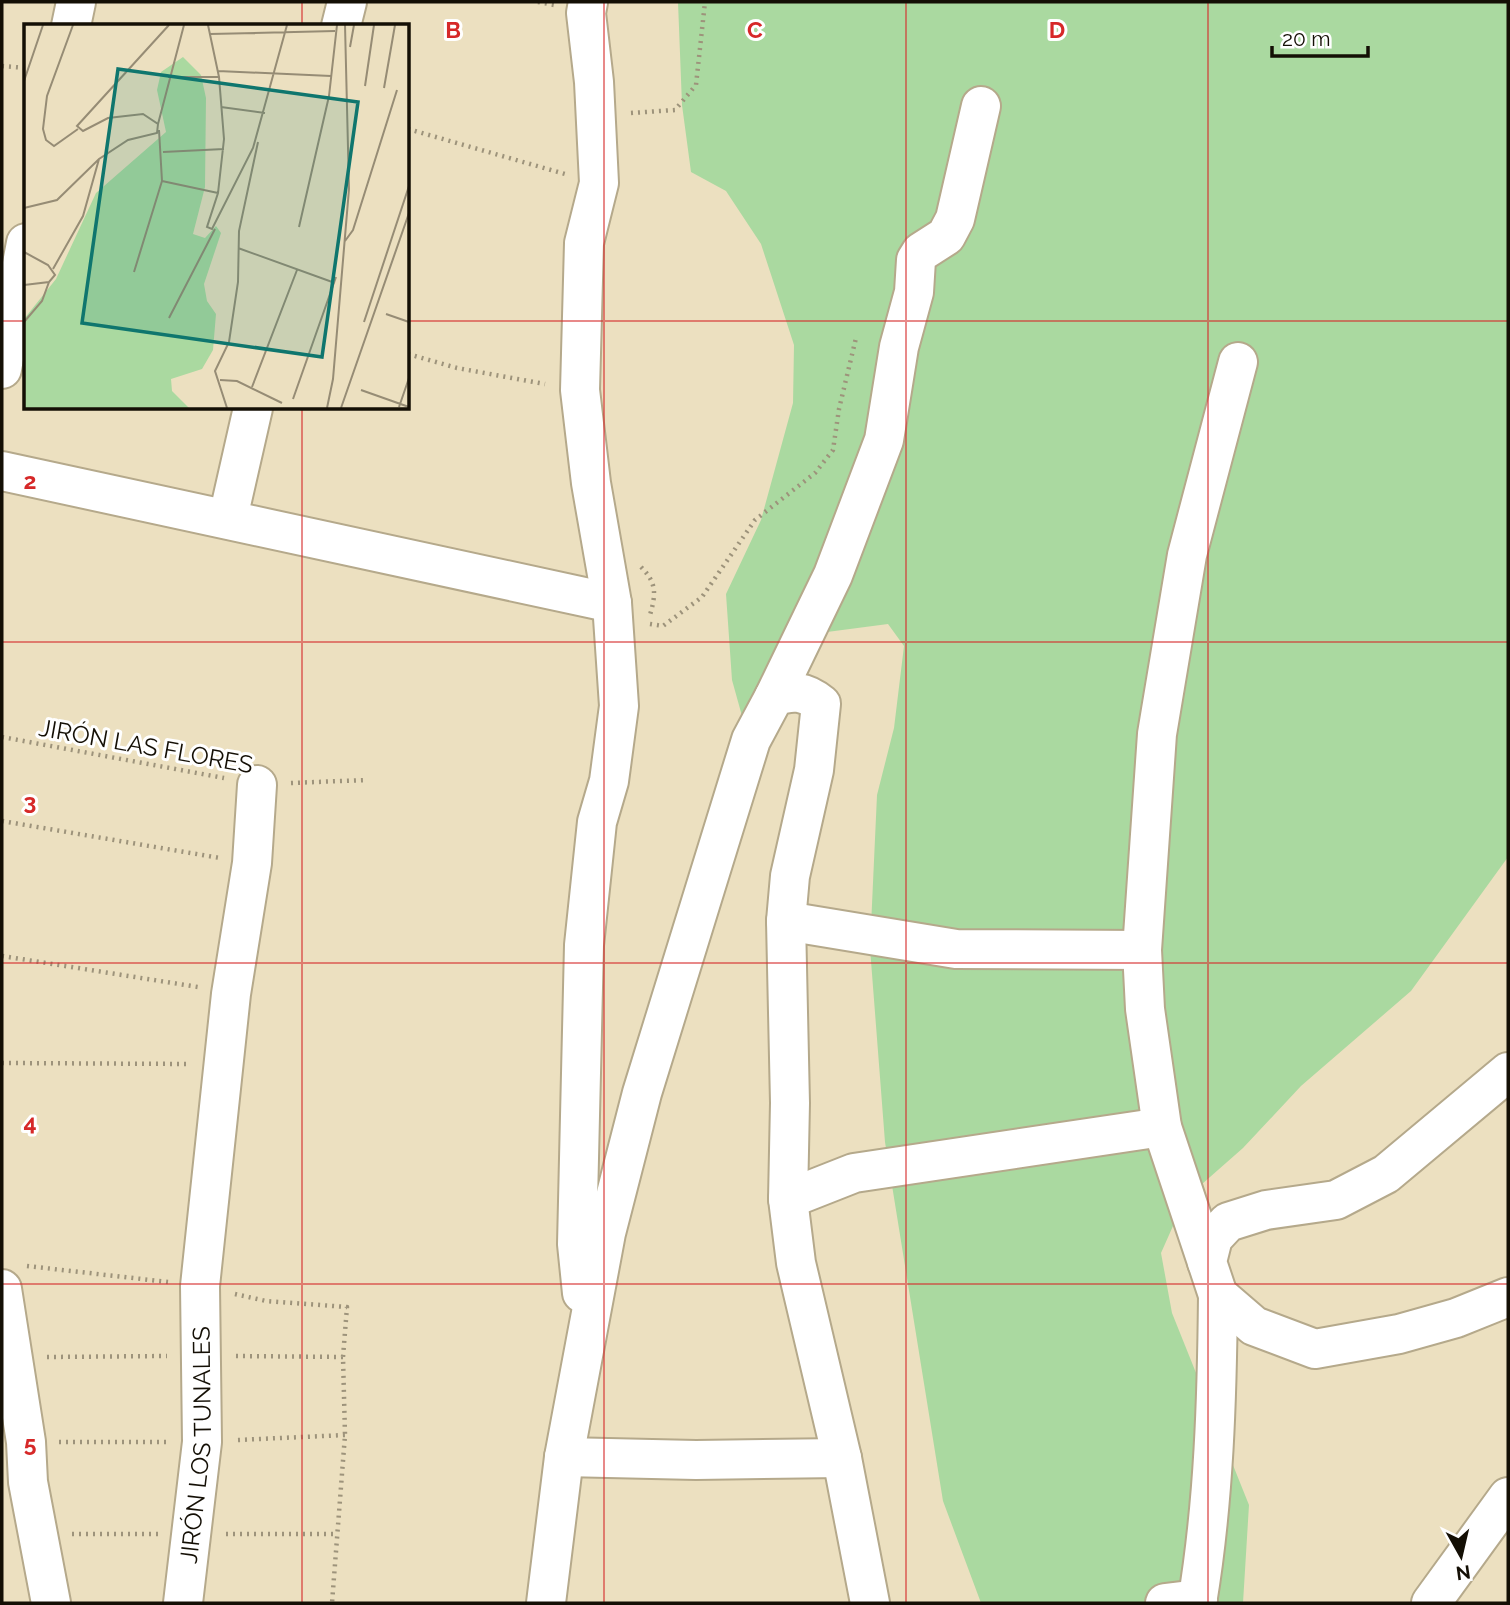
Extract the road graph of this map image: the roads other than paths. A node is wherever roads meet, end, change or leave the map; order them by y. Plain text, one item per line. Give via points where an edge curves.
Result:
1 (76, 2) edge
2 (347, 2) edge
3 (588, 2) edge
4 (71, 24) edge
5 (342, 24) edge
6 (981, 106) dead end
7 (24, 254) edge
8 (1238, 362) dead end
9 (2, 369) edge
10 (253, 410) edge
11 (2, 471) edge
12 (228, 518) junction
13 (612, 603) junction
14 (774, 697) junction
15 (257, 785) road end
16 (786, 921) junction
17 (1142, 950) junction
18 (1508, 1072) edge
19 (1163, 1127) junction
20 (788, 1199) junction
21 (1212, 1279) junction
22 (2, 1289) edge
23 (1508, 1297) edge
24 (587, 1343) junction
25 (564, 1457) junction
26 (842, 1458) junction
27 (1508, 1497) edge
28 (1186, 1602) edge
29 (51, 1603) edge
30 (183, 1603) edge
31 (547, 1603) edge
32 (870, 1603) edge
33 (1431, 1603) edge

1 - 4 street
2 - 5 street
3 - 13 street via 599,183 584,243 580,390
6 - 14 street via 955,219 946,236 916,260 914,292 899,347 884,440 833,575
7 - 9 street
8 - 17 street via 1187,555 1157,734
10 - 12 street
11 - 12 street
12 - 13 street
13 - 24 street via 619,706 609,781 597,822 584,945 576,1244
14 - 16 street via 808,693 821,704
14 - 24 street via 751,740 642,1093 606,1233
15 - 30 street, JIRÓN LOS TUNALES via 252,863 231,994 200,1286 202,1443
16 - 17 street via 956,950
16 - 20 street
17 - 19 street via 1145,1010
18 - 21 street via 1386,1174 1336,1200 1266,1210 1228,1222 1213,1238
19 - 20 street via 854,1173
19 - 21 street
20 - 26 street via 796,1263
21 - 23 street via 1254,1326 1315,1349 1399,1334
21 - 28 street via 1218,1358 1206,1545
22 - 29 street via 26,1442 27,1482
24 - 25 street
25 - 26 street
25 - 31 street
26 - 32 street
27 - 33 street

